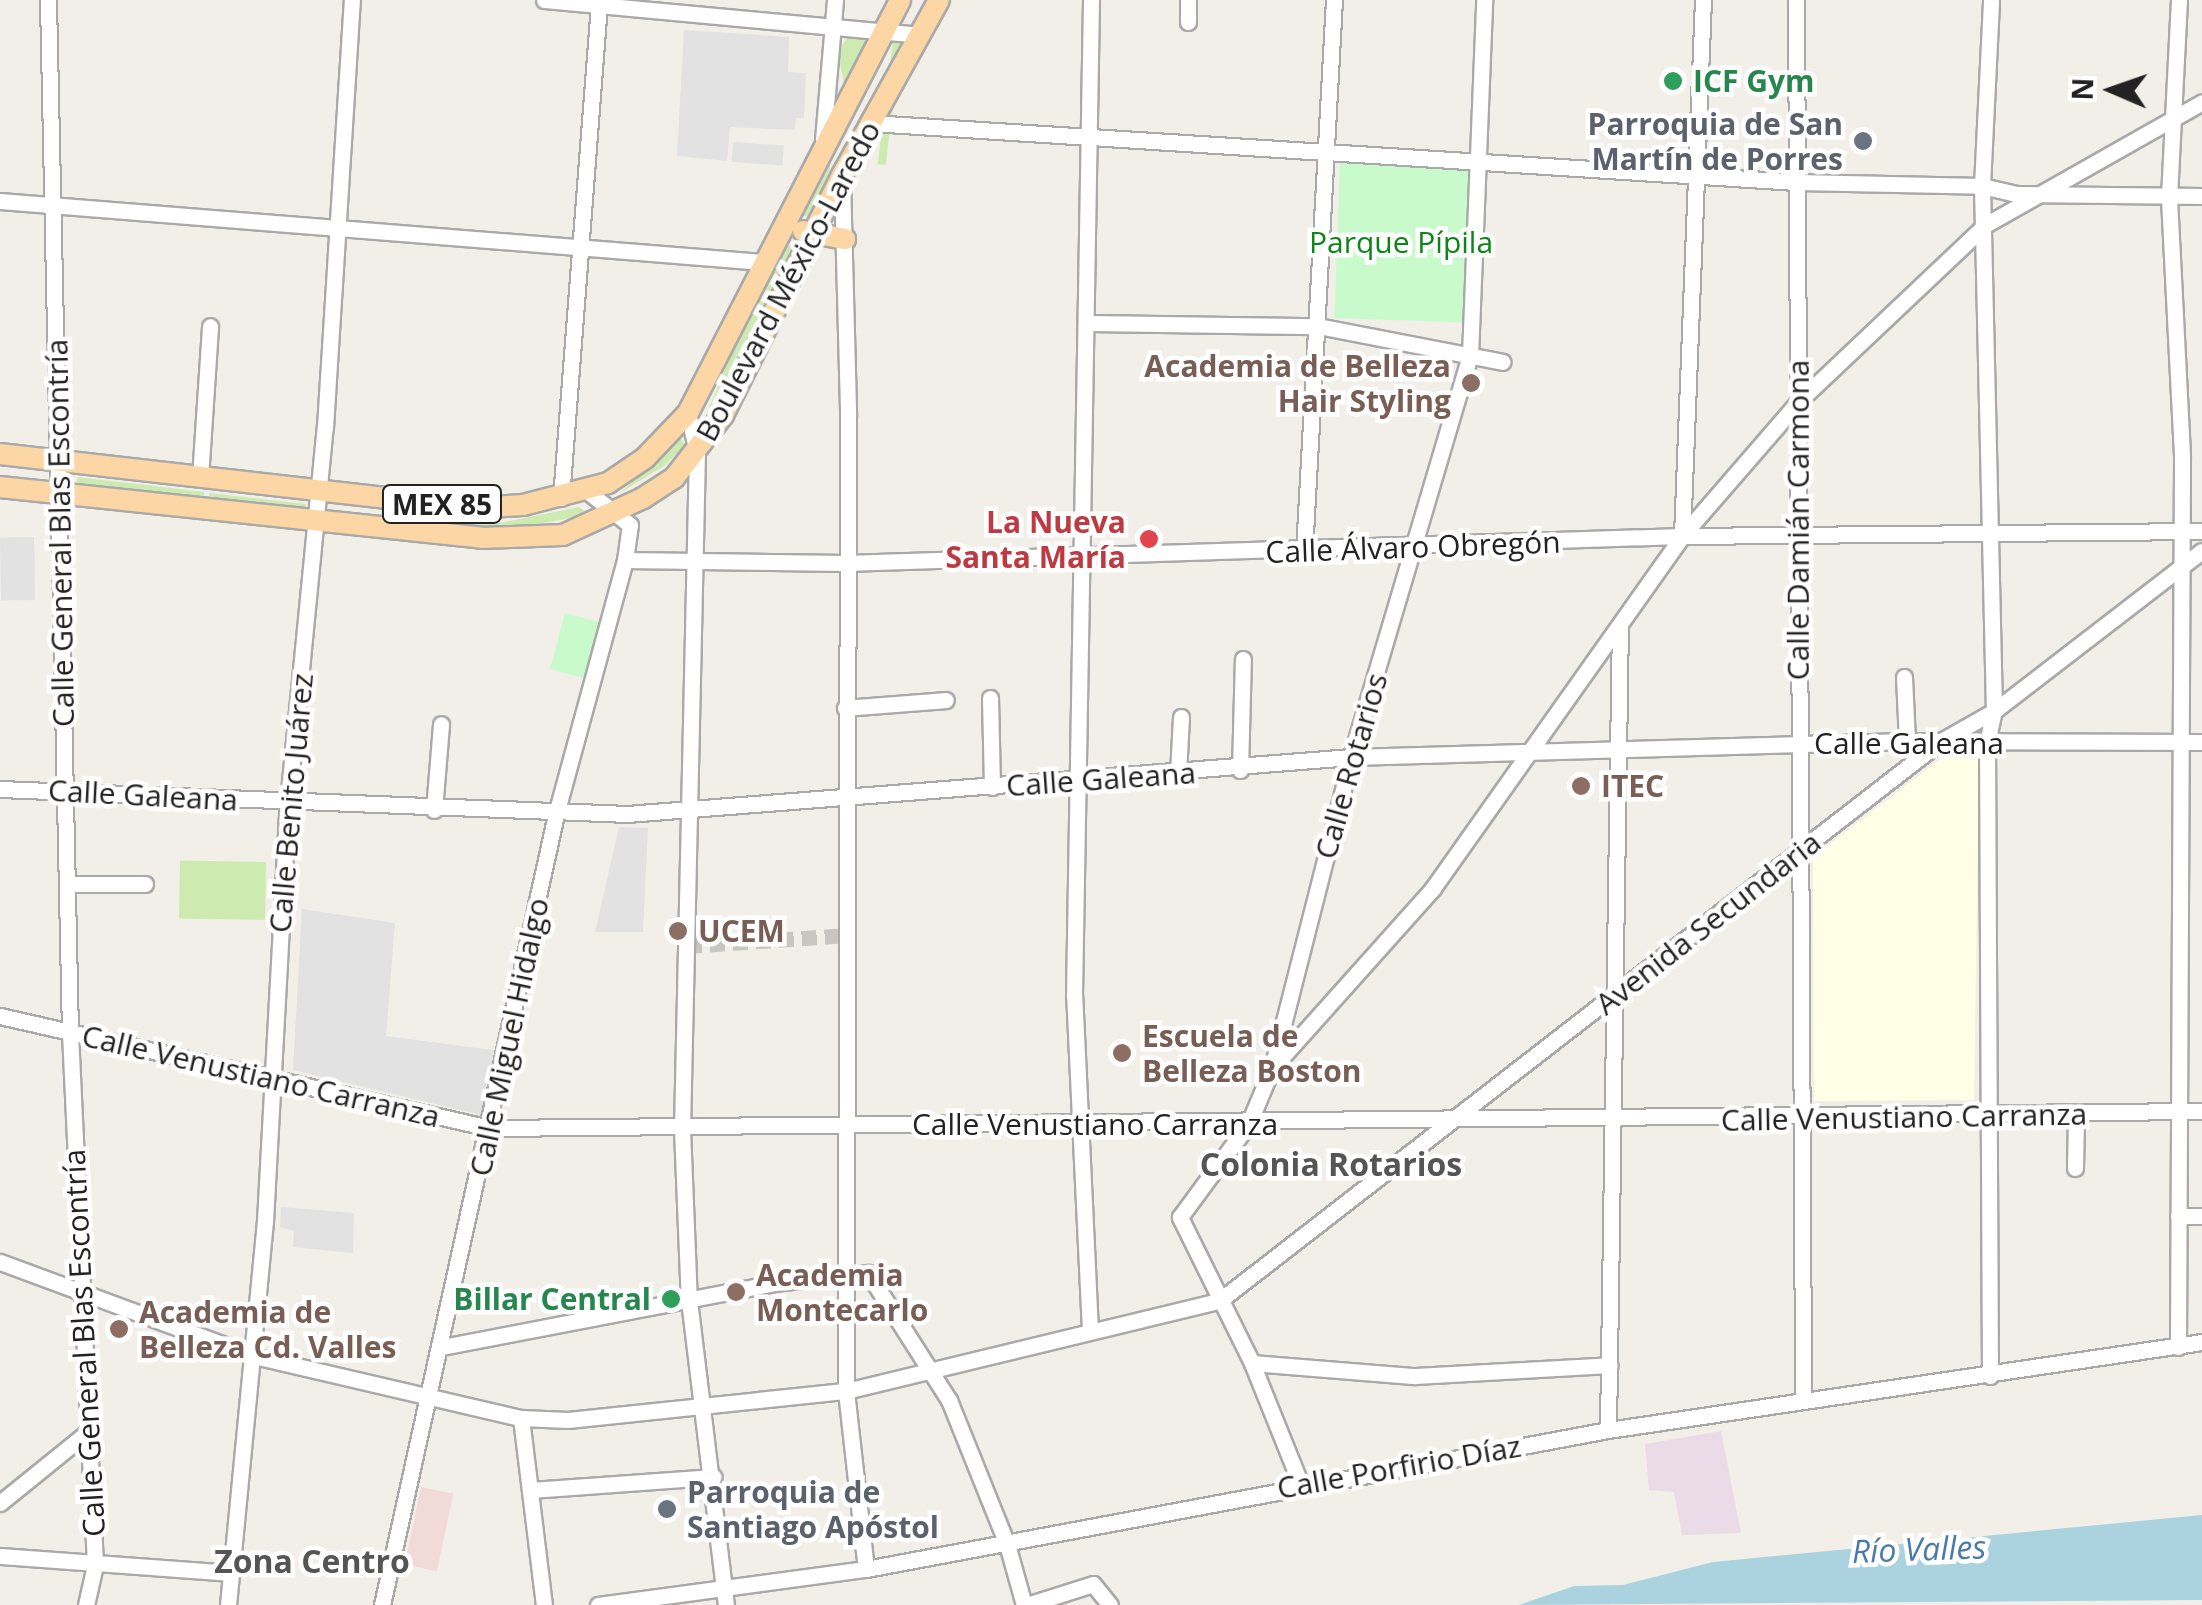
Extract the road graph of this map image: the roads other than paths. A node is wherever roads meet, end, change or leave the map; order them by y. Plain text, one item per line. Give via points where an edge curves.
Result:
1 (48, 0) edge
2 (352, 0) edge
3 (544, 0) edge
4 (835, 0) edge
5 (900, 0) edge
6 (939, 0) edge
7 (1090, 0) edge
8 (1188, 0) edge
9 (1334, 0) edge
10 (1484, 0) edge
11 (1703, 0) edge
12 (1796, 0) edge
13 (1991, 0) edge
14 (2179, 0) edge
15 (599, 3) edge
16 (1188, 22) dead end
17 (833, 24) junction
18 (884, 32) junction
19 (921, 35) junction
20 (2202, 102) edge
21 (871, 123) junction
22 (2170, 123) junction
23 (1088, 139) junction
24 (1324, 152) junction
25 (822, 154) junction
26 (1478, 159) junction
27 (1696, 171) junction
28 (842, 175) junction
29 (1796, 182) junction
30 (1982, 186) junction
31 (2047, 194) junction
32 (2202, 196) edge
33 (2169, 197) junction
34 (0, 201) edge
35 (51, 206) junction
36 (336, 224) junction
37 (1985, 225) junction
38 (782, 230) junction
39 (814, 232) junction
40 (845, 239) junction
41 (577, 247) junction
42 (764, 262) junction
43 (1090, 322) junction
44 (210, 326) dead end
45 (1318, 326) junction
46 (1470, 355) junction
47 (1504, 362) dead end
48 (1799, 401) junction
49 (688, 413) junction
50 (696, 452) junction
51 (0, 454) edge
52 (57, 460) junction
53 (200, 478) junction
54 (0, 487) edge
55 (318, 490) junction
56 (587, 491) junction
57 (63, 495) junction
58 (561, 498) junction
59 (616, 512) junction
60 (316, 521) junction
61 (2202, 531) edge
62 (1992, 532) junction
63 (2179, 533) junction
64 (1682, 536) junction
65 (1801, 536) junction
66 (1418, 546) junction
67 (2202, 551) edge
68 (1304, 552) junction
69 (1085, 556) junction
70 (625, 560) junction
71 (845, 563) junction
72 (690, 565) junction
73 (2181, 568) junction
74 (1620, 625) junction
75 (1244, 659) dead end
76 (1904, 677) dead end
77 (990, 698) dead end
78 (946, 700) dead end
79 (845, 708) junction
80 (1994, 710) junction
81 (1181, 716) dead end
82 (441, 724) dead end
83 (1941, 741) junction
84 (1907, 742) junction
85 (2202, 742) edge
86 (1987, 743) junction
87 (2176, 743) junction
88 (1796, 744) junction
89 (1615, 750) junction
90 (1524, 752) junction
91 (1351, 757) junction
92 (1240, 770) junction
93 (1178, 774) junction
94 (1078, 779) junction
95 (992, 786) junction
96 (0, 789) edge
97 (64, 792) junction
98 (846, 795) junction
99 (288, 802) junction
100 (434, 810) junction
101 (689, 810) junction
102 (556, 814) junction
103 (1796, 853) junction
104 (66, 884) junction
105 (145, 884) dead end
106 (1618, 996) junction
107 (0, 1016) edge
108 (70, 1033) junction
109 (1272, 1068) junction
110 (272, 1074) junction
111 (2176, 1111) junction
112 (2202, 1111) edge
113 (2076, 1114) junction
114 (1986, 1115) junction
115 (1456, 1119) junction
116 (1076, 1120) junction
117 (1806, 1120) junction
118 (1612, 1122) junction
119 (846, 1123) junction
120 (1250, 1123) junction
121 (490, 1128) junction
122 (682, 1128) junction
123 (2075, 1168) dead end
124 (2178, 1216) junction
125 (2202, 1216) edge
126 (0, 1262) edge
127 (850, 1270) junction
128 (78, 1289) junction
129 (689, 1300) junction
130 (1219, 1301) junction
131 (1090, 1331) junction
132 (2202, 1342) edge
133 (442, 1347) junction
134 (2178, 1348) junction
135 (254, 1356) junction
136 (1252, 1363) junction
137 (1610, 1364) junction
138 (932, 1369) junction
139 (1990, 1376) junction
140 (846, 1391) junction
141 (428, 1398) junction
142 (1803, 1399) junction
143 (705, 1404) junction
144 (521, 1418) junction
145 (90, 1430) junction
146 (1608, 1430) junction
147 (714, 1478) junction
148 (1302, 1485) junction
149 (531, 1490) junction
150 (0, 1504) edge
151 (1008, 1544) junction
152 (0, 1556) edge
153 (95, 1565) junction
154 (866, 1569) junction
155 (231, 1573) junction
156 (724, 1586) junction
157 (86, 1605) edge
158 (228, 1605) edge
159 (382, 1605) edge
160 (544, 1605) edge
161 (598, 1605) edge
162 (726, 1605) edge
163 (1025, 1605) edge
164 (1110, 1605) edge

1 - 35 street, Calle General Blas Escontría
2 - 36 street, Calle Benito Juárez
3 - 15 street
4 - 17 street
5 - 18 main road, Boulevard México-Laredo / MEX 85
6 - 19 main road, Boulevard México-Laredo / MEX 85
7 - 23 street
8 - 16 street
9 - 24 street
10 - 26 street, Calle Rotarios
11 - 27 street
12 - 29 street, Calle Damián Carmona
13 - 30 street
14 - 22 street
15 - 17 street
15 - 41 street
17 - 18 street
17 - 25 street
18 - 19 street
18 - 25 main road, Boulevard México-Laredo / MEX 85
19 - 21 main road, Boulevard México-Laredo / MEX 85
20 - 22 street
21 - 23 street
21 - 28 main road, Boulevard México-Laredo / MEX 85
22 - 31 street
22 - 33 street
23 - 24 street
23 - 43 street
24 - 26 street
24 - 45 street
25 - 38 main road, Boulevard México-Laredo / MEX 85
26 - 27 street
26 - 46 street, Calle Rotarios
27 - 29 street
27 - 64 street
28 - 39 main road, Boulevard México-Laredo / MEX 85
28 - 40 street
29 - 30 street
29 - 48 street, Calle Damián Carmona
30 - 31 street
30 - 37 street
31 - 33 street
31 - 37 street
32 - 33 street
33 - 63 street via 2182,455
34 - 35 street
35 - 36 street
35 - 52 street, Calle General Blas Escontría
36 - 41 street
36 - 55 street, Calle Benito Juárez
37 - 48 street
37 - 62 street
38 - 39 main road
38 - 42 main road, Boulevard México-Laredo / MEX 85
39 - 40 main road
39 - 50 main road, Boulevard México-Laredo / MEX 85 via 723,415
40 - 71 street
41 - 42 street
41 - 58 street
42 - 49 main road, Boulevard México-Laredo / MEX 85
43 - 45 street
43 - 69 street
44 - 53 street
45 - 46 street
45 - 68 street
46 - 47 street
46 - 66 street, Calle Rotarios
48 - 64 street
48 - 65 street, Calle Damián Carmona
49 - 50 street
49 - 56 main road, Boulevard México-Laredo / MEX 85 via 645,458
50 - 59 main road, Boulevard México-Laredo / MEX 85 via 674,478
50 - 72 street
51 - 52 main road, Boulevard México-Laredo / MEX 85
52 - 53 main road, Boulevard México-Laredo / MEX 85
52 - 57 street, Calle General Blas Escontría
53 - 55 main road, Boulevard México-Laredo / MEX 85
54 - 57 main road, Boulevard México-Laredo / MEX 85
55 - 58 main road, Boulevard México-Laredo / MEX 85 via 473,508
55 - 60 street, Calle Benito Juárez
56 - 58 main road, Boulevard México-Laredo / MEX 85
56 - 59 street
57 - 60 main road, Boulevard México-Laredo / MEX 85
57 - 97 street, Calle General Blas Escontría
59 - 60 main road, Boulevard México-Laredo / MEX 85 via 564,535 530,538
59 - 70 street, Calle Miguel Hidalgo via 630,525
60 - 99 street, Calle Benito Juárez
61 - 63 street, Calle Álvaro Obregón
62 - 63 street, Calle Álvaro Obregón
62 - 65 street, Calle Álvaro Obregón
62 - 80 street
63 - 73 street
64 - 65 street, Calle Álvaro Obregón
64 - 66 street, Calle Álvaro Obregón
64 - 74 street
65 - 88 street, Calle Damián Carmona
66 - 68 street, Calle Álvaro Obregón
66 - 91 street, Calle Rotarios
67 - 73 street, Avenida Secundaria
68 - 69 street, Calle Álvaro Obregón
69 - 71 street, Calle Álvaro Obregón
69 - 94 street
70 - 72 street, Calle Álvaro Obregón
70 - 102 street, Calle Miguel Hidalgo
71 - 72 street, Calle Álvaro Obregón
71 - 79 street
72 - 101 street
73 - 80 street, Avenida Secundaria
73 - 87 street
74 - 89 street
74 - 90 street
75 - 92 street
76 - 84 street
77 - 95 street
78 - 79 street
79 - 98 street
80 - 83 street, Avenida Secundaria
80 - 86 street
81 - 93 street
82 - 100 street
83 - 84 street, Calle Galeana
83 - 86 street, Calle Galeana
83 - 103 street, Avenida Secundaria
84 - 88 street, Calle Galeana
85 - 87 street, Calle Galeana
86 - 87 street, Calle Galeana
86 - 114 street
87 - 111 street
88 - 89 street, Calle Galeana
88 - 103 street, Calle Damián Carmona
89 - 90 street, Calle Galeana
89 - 106 street
90 - 91 street, Calle Galeana
90 - 109 street via 1433,888
91 - 92 street, Calle Galeana
91 - 109 street, Calle Rotarios
92 - 93 street, Calle Galeana
93 - 94 street, Calle Galeana
94 - 95 street, Calle Galeana
94 - 116 street
95 - 98 street, Calle Galeana
96 - 97 street, Calle Galeana
97 - 99 street, Calle Galeana
97 - 104 street, Calle General Blas Escontría
98 - 101 street, Calle Galeana
98 - 119 street
99 - 100 street, Calle Galeana
99 - 110 street, Calle Benito Juárez
100 - 102 street, Calle Galeana
101 - 102 street, Calle Galeana
101 - 122 street
102 - 121 street, Calle Miguel Hidalgo
103 - 106 street, Avenida Secundaria
103 - 117 street, Calle Damián Carmona
104 - 105 street
104 - 108 street, Calle General Blas Escontría
106 - 115 street, Avenida Secundaria
106 - 118 street
107 - 108 street, Calle Venustiano Carranza
108 - 110 street, Calle Venustiano Carranza
108 - 128 street, Calle General Blas Escontría
109 - 120 street, Calle Rotarios
110 - 121 street, Calle Venustiano Carranza
110 - 135 street, Calle Benito Juárez
111 - 112 street, Calle Venustiano Carranza
111 - 113 street, Calle Venustiano Carranza
111 - 124 street
113 - 114 street, Calle Venustiano Carranza
113 - 123 street
114 - 117 street, Calle Venustiano Carranza
114 - 139 street
115 - 118 street, Calle Venustiano Carranza
115 - 120 street, Calle Venustiano Carranza
115 - 130 street, Avenida Secundaria
116 - 119 street, Calle Venustiano Carranza
116 - 120 street, Calle Venustiano Carranza
116 - 131 street
117 - 118 street, Calle Venustiano Carranza
117 - 142 street, Calle Damián Carmona
118 - 137 street
119 - 122 street, Calle Venustiano Carranza
119 - 127 street
120 - 130 street, Calle Rotarios via 1180,1218
121 - 122 street, Calle Venustiano Carranza
121 - 133 street, Calle Miguel Hidalgo
122 - 129 street
124 - 125 street
124 - 134 street
126 - 128 street
127 - 129 street
127 - 138 street via 868,1273
127 - 140 street
128 - 135 street
128 - 145 street, Calle General Blas Escontría
129 - 133 street
129 - 143 street
130 - 131 street
130 - 136 street, Calle Rotarios
131 - 138 street
132 - 134 street, Calle Porfirio Díaz
133 - 141 street, Calle Miguel Hidalgo
134 - 139 street, Calle Porfirio Díaz
135 - 141 street
135 - 155 street, Calle Benito Juárez
136 - 137 street via 1396,1376
136 - 148 street, Calle Rotarios
137 - 146 street
138 - 140 street
138 - 151 street
139 - 142 street, Calle Porfirio Díaz
140 - 143 street
140 - 154 street
141 - 144 street
141 - 159 street, Calle Miguel Hidalgo
142 - 146 street, Calle Porfirio Díaz
143 - 144 street via 568,1420
143 - 147 street
144 - 149 street
145 - 150 street
145 - 153 street, Calle General Blas Escontría
146 - 148 street, Calle Porfirio Díaz
147 - 149 street
147 - 156 street
148 - 151 street, Calle Porfirio Díaz
149 - 160 street
151 - 154 street, Calle Porfirio Díaz
151 - 163 street
152 - 153 street
153 - 155 street
153 - 157 street, Calle General Blas Escontría
154 - 156 street, Calle Porfirio Díaz
155 - 158 street, Calle Benito Juárez
156 - 161 street, Calle Porfirio Díaz
156 - 162 street
163 - 164 street via 1093,1584

